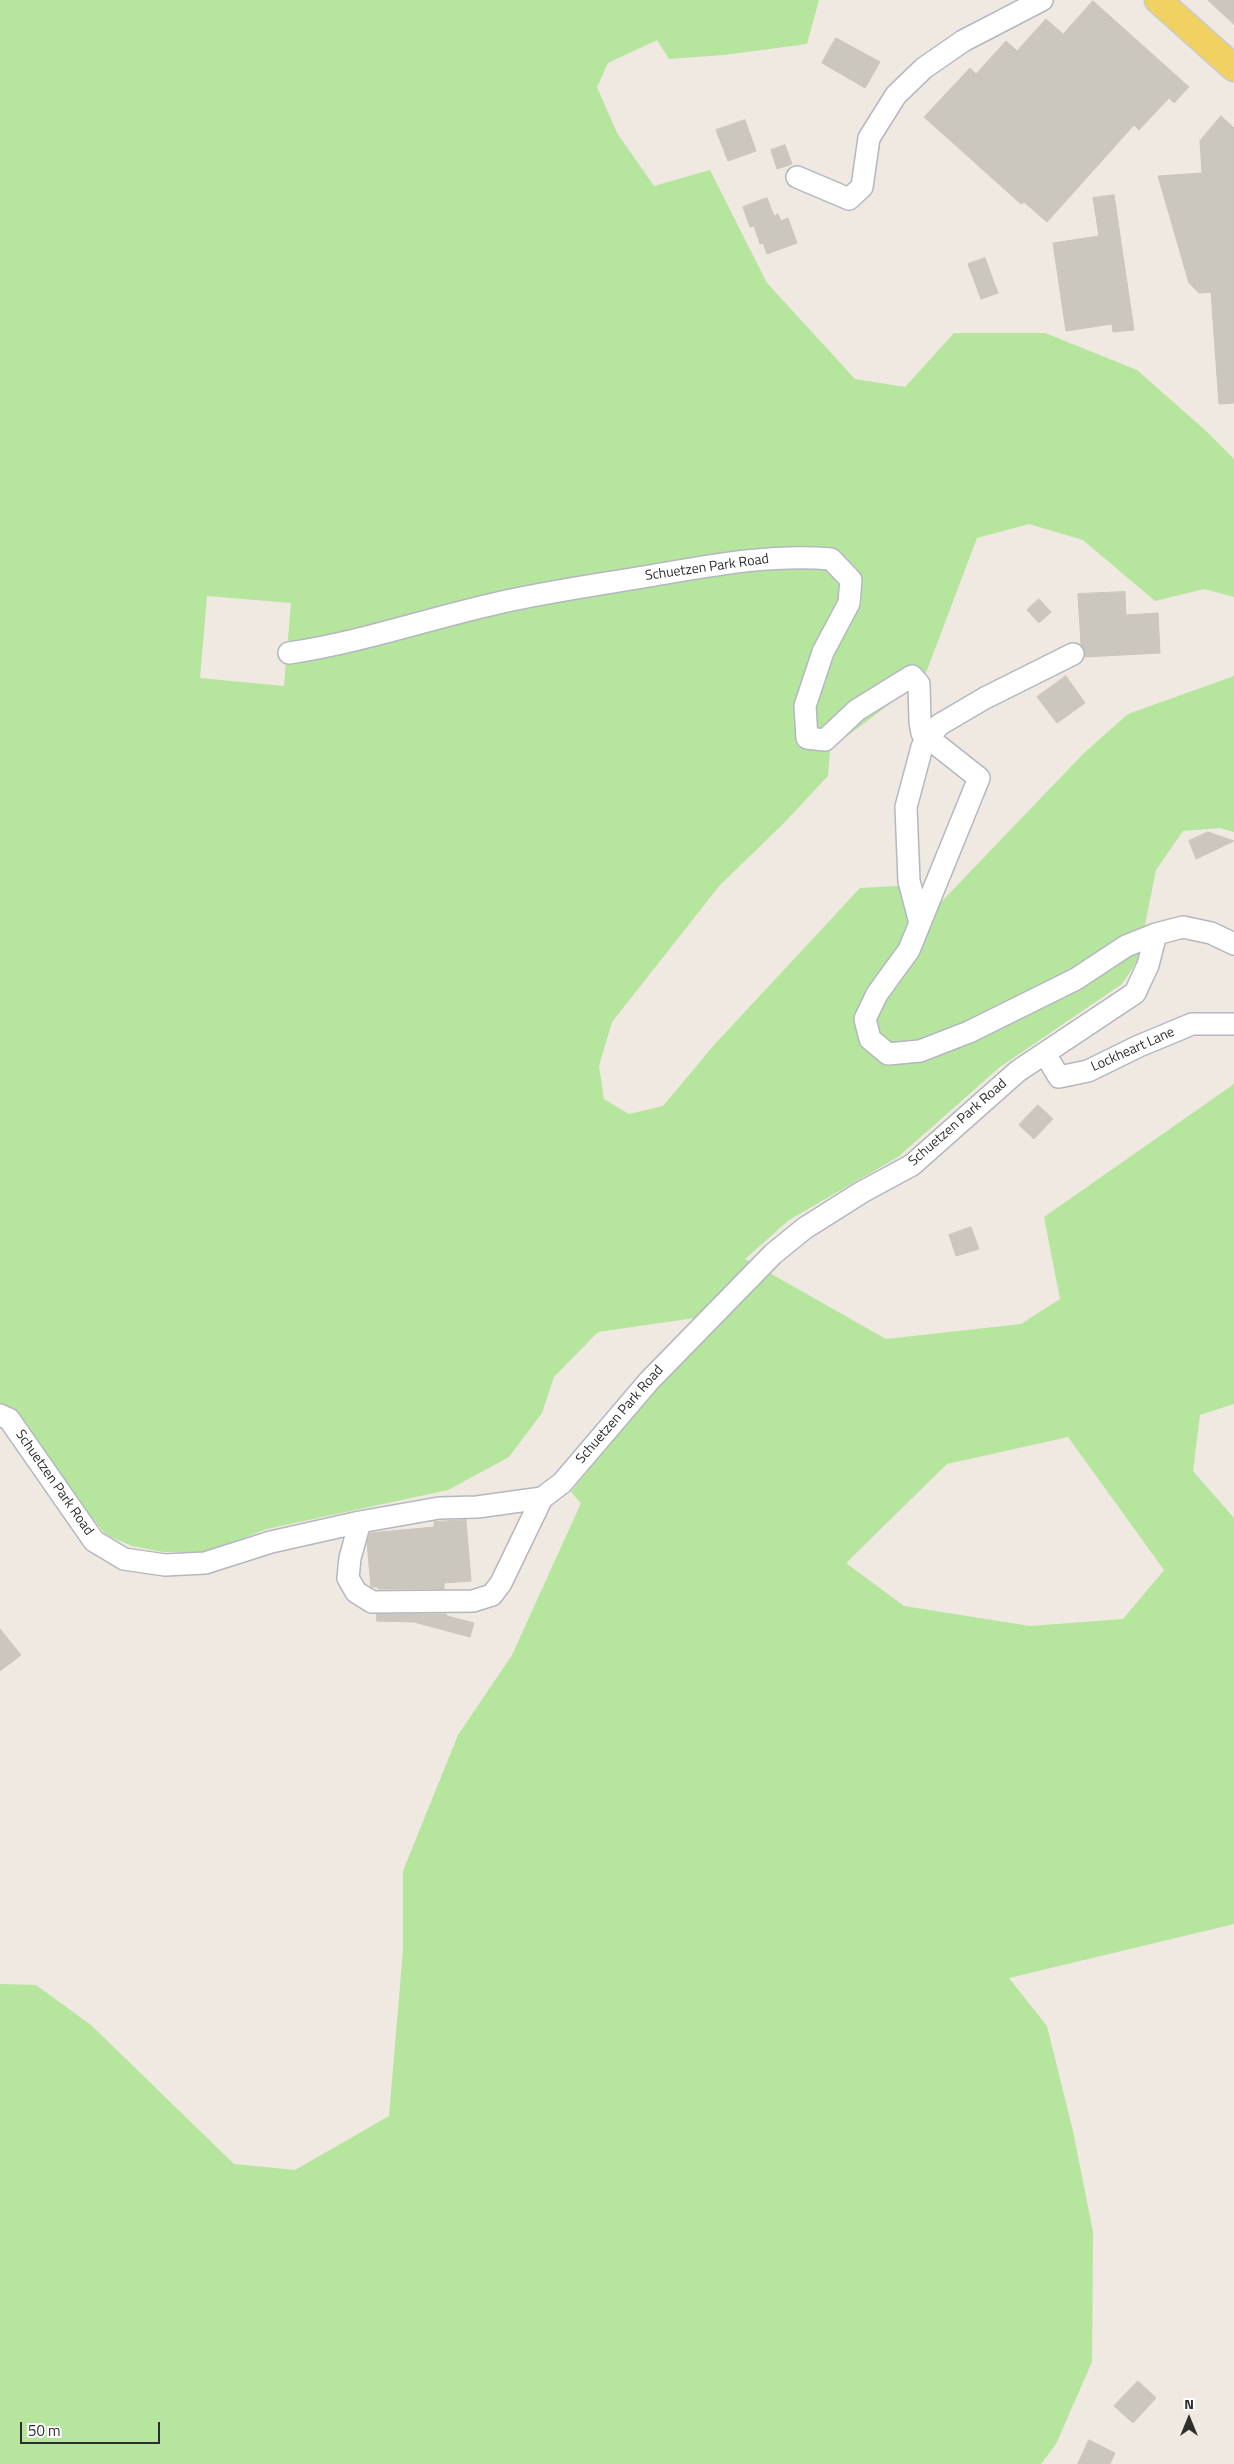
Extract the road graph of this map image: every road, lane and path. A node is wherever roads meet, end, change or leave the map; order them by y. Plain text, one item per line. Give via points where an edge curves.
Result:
1 (1042, 0) edge
2 (1158, 0) edge
3 (1234, 68) edge
4 (797, 177) dead end
5 (289, 654) dead end
6 (1073, 654) dead end
7 (927, 739) junction
8 (920, 923) junction
9 (1156, 934) junction
10 (1234, 944) edge
11 (1234, 1024) edge
12 (1045, 1054) junction
13 (0, 1415) edge
14 (542, 1498) junction
15 (360, 1522) junction

1 - 4 street via 963,41 924,68 896,95 869,138 862,187 849,200
2 - 3 main road
5 - 7 street, Schuetzen Park Road via 340,645 498,603 566,590 741,560 799,556 831,559 851,580 849,603 823,652 804,706 807,738 825,740 858,710 912,676 920,684 920,722
6 - 7 street via 985,698 940,725
7 - 8 street via 906,806 909,880
7 - 8 street via 979,778
8 - 9 street via 909,950 876,994 865,1020 870,1038 888,1054 920,1051 969,1032 1076,979 1126,946
9 - 10 street via 1183,927 1211,933
9 - 12 street, Schuetzen Park Road via 1148,965 1135,993
11 - 12 street, Lockheart Lane via 1192,1024 1088,1071 1059,1077
12 - 14 street, Schuetzen Park Road via 1018,1071 912,1165 805,1228 773,1254 649,1381 562,1483
13 - 15 street, Schuetzen Park Road via 9,1419 94,1541 124,1559 165,1565 205,1563 271,1542
14 - 15 street, Schuetzen Park Road via 477,1507 439,1508
14 - 15 street via 501,1583 492,1595 474,1600 372,1602 356,1592 348,1578

